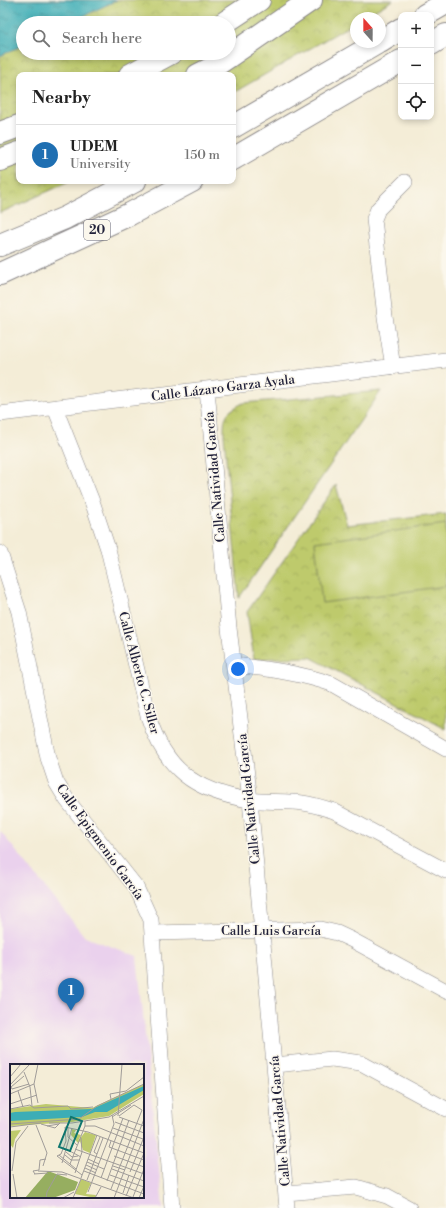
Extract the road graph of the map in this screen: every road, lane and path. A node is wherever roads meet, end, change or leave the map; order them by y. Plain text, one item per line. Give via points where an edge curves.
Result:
1 (259, 0) edge
2 (311, 0) edge
3 (446, 3) edge
4 (430, 12) edge
5 (235, 16) edge
6 (398, 31) edge
7 (446, 35) edge
8 (386, 38) edge
9 (434, 42) edge
10 (370, 48) edge
11 (236, 52) edge
12 (158, 60) edge
13 (224, 60) edge
14 (398, 63) edge
15 (136, 72) edge
16 (204, 72) edge
17 (236, 125) edge
18 (16, 127) edge
19 (0, 133) edge
20 (16, 154) edge
21 (236, 157) edge
22 (0, 160) edge
23 (404, 182) dead end
24 (128, 184) edge
25 (186, 184) edge
26 (0, 245) edge
27 (0, 274) edge
28 (446, 360) edge
29 (393, 367) junction
30 (207, 390) junction
31 (55, 408) junction
32 (0, 414) edge
33 (0, 553) edge
34 (235, 665) junction
35 (446, 750) edge
36 (250, 800) junction
37 (446, 871) edge
38 (261, 929) junction
39 (153, 933) junction
40 (446, 991) edge
41 (275, 1065) junction
42 (446, 1109) edge
43 (287, 1201) edge
44 (172, 1208) edge
45 (409, 1208) edge

1 - 5 main road
2 - 11 main road
3 - 4 main road
6 - 8 main road
7 - 9 main road
10 - 17 main road
12 - 15 main road
13 - 16 main road
14 - 21 main road
18 - 19 main road
20 - 22 main road
23 - 29 street via 378,209 374,219 384,317
24 - 26 main road, 20 via 65,218
25 - 27 main road, 20 via 130,214
28 - 29 street, Calle Lázaro Garza Ayala
29 - 30 street, Calle Lázaro Garza Ayala
30 - 31 street, Calle Lázaro Garza Ayala
30 - 34 street, Calle Natividad García via 229,628
31 - 32 street, Calle Lázaro Garza Ayala
31 - 36 street, Calle Alberto C. Siller via 108,549 154,737 176,768 197,784
33 - 39 street, Calle Epigmenio García via 19,612 48,758 56,782 67,800 136,887 151,920
34 - 35 street via 281,670 332,684
34 - 36 street, Calle Natividad García
36 - 37 street, Calle Alberto C. Siller via 317,805 334,811
36 - 38 street, Calle Natividad García
38 - 39 street, Calle Luis García
38 - 40 street, Calle Luis García via 320,929 337,933
38 - 41 street, Calle Natividad García
39 - 44 street, Calle Epigmenio García
41 - 42 street via 332,1059 361,1063
41 - 43 street, Calle Natividad García
43 - 45 street via 356,1187 387,1196

